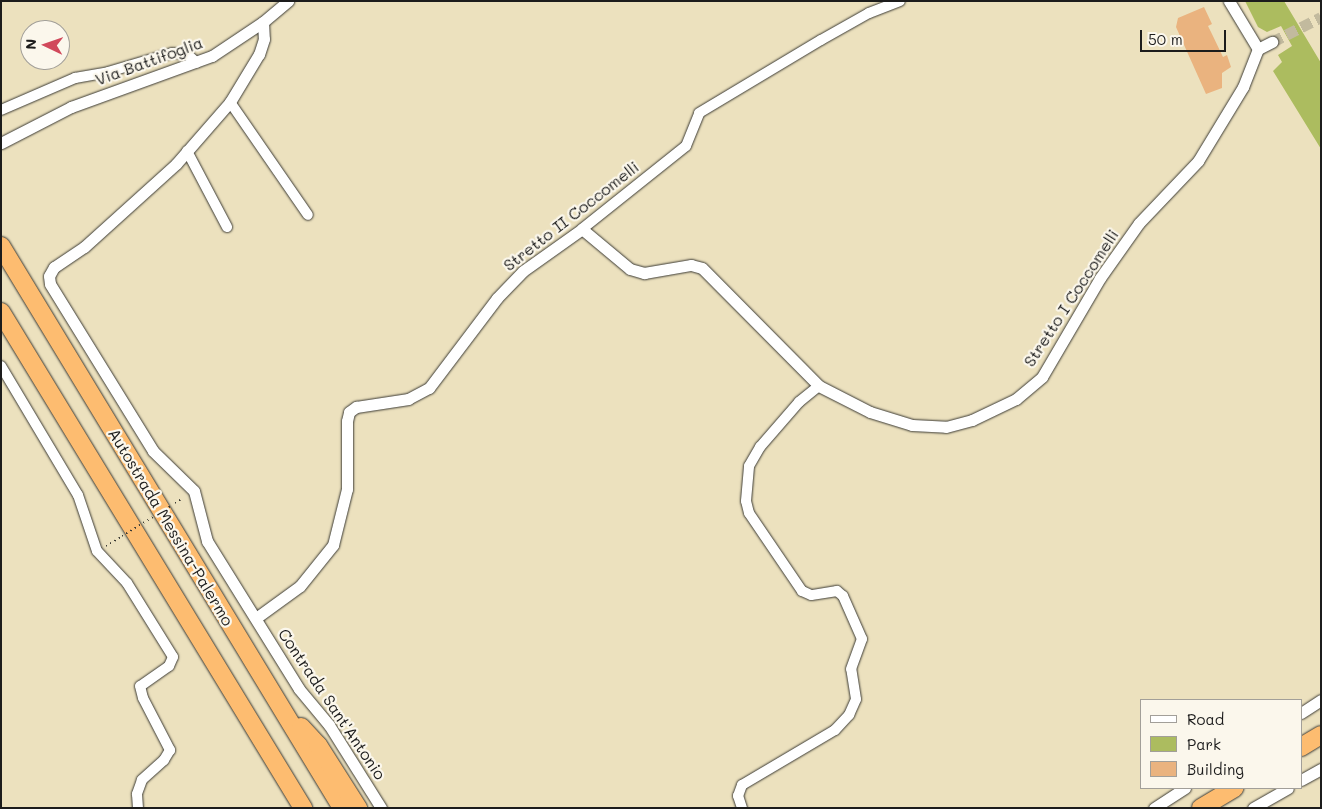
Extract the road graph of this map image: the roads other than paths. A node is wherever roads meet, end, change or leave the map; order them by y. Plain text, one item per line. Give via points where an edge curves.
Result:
1 (288, 1) edge
2 (900, 1) edge
3 (1229, 1) edge
4 (263, 22) junction
5 (1272, 42) tunnel mouth
6 (1258, 49) junction
7 (197, 63) junction
8 (230, 102) junction
9 (1, 110) edge
10 (1, 143) edge
11 (187, 151) junction
12 (308, 215) dead end
13 (227, 227) dead end
14 (582, 229) junction
15 (1, 246) edge
16 (1, 312) edge
17 (1, 366) edge
18 (820, 386) junction
19 (256, 618) junction
20 (1321, 700) edge
21 (280, 706) junction
22 (1302, 712) edge
23 (1321, 735) edge
24 (1302, 746) edge
25 (1321, 769) edge
26 (282, 773) junction
27 (1302, 779) edge
28 (1183, 789) edge
29 (1232, 789) edge
30 (1286, 789) edge
31 (138, 808) edge
32 (289, 808) edge
33 (303, 808) edge
34 (342, 808) edge
35 (358, 808) edge
36 (381, 808) edge
37 (742, 808) edge
38 (1154, 808) edge
39 (1202, 808) edge
40 (1253, 808) edge

1 - 4 street, Via Battifoglia
2 - 14 street, Stretto II Coccomelli via 828,36 699,113 686,146
3 - 6 street
4 - 7 street, Via Battifoglia
4 - 8 street via 264,39 260,54
5 - 6 street
6 - 18 street, Stretto I Coccomelli via 1243,87 1198,161 1139,223 1100,278 1042,378 1016,399 946,427 912,425 870,412
7 - 9 street via 187,54 172,53 75,78
7 - 10 street, Via Battifoglia via 71,107
8 - 11 street
8 - 12 street
11 - 13 street
11 - 19 street, Contrada Sant'Antonio via 84,247 54,267 49,276 50,284 154,451 194,491 207,541
14 - 18 street, Stretto I Coccomelli via 630,269 644,273 691,265 702,268
14 - 19 street, Stretto II Coccomelli via 523,271 497,298 429,388 408,399 356,407 350,412 347,489 334,545 300,586
15 - 21 highway, Autostrada Messina-Palermo
16 - 26 highway, Autostrada Messina-Palermo
17 - 31 street via 78,496 97,551 127,583 173,657 169,666 140,686 170,750 142,780 137,794
18 - 37 street via 799,402 760,447 749,466 746,502 749,513 802,592 811,596 837,591 842,596 862,639 851,670 856,699 849,715 835,730 742,785 738,796
19 - 36 street, Contrada Sant'Antonio via 299,689 329,725
20 - 22 street
21 - 34 highway, Autostrada Messina-Palermo
21 - 35 highway via 318,745
23 - 24 highway
25 - 27 street
26 - 32 highway
26 - 33 highway, Autostrada Messina-Palermo
28 - 38 street
29 - 39 highway
30 - 40 street

